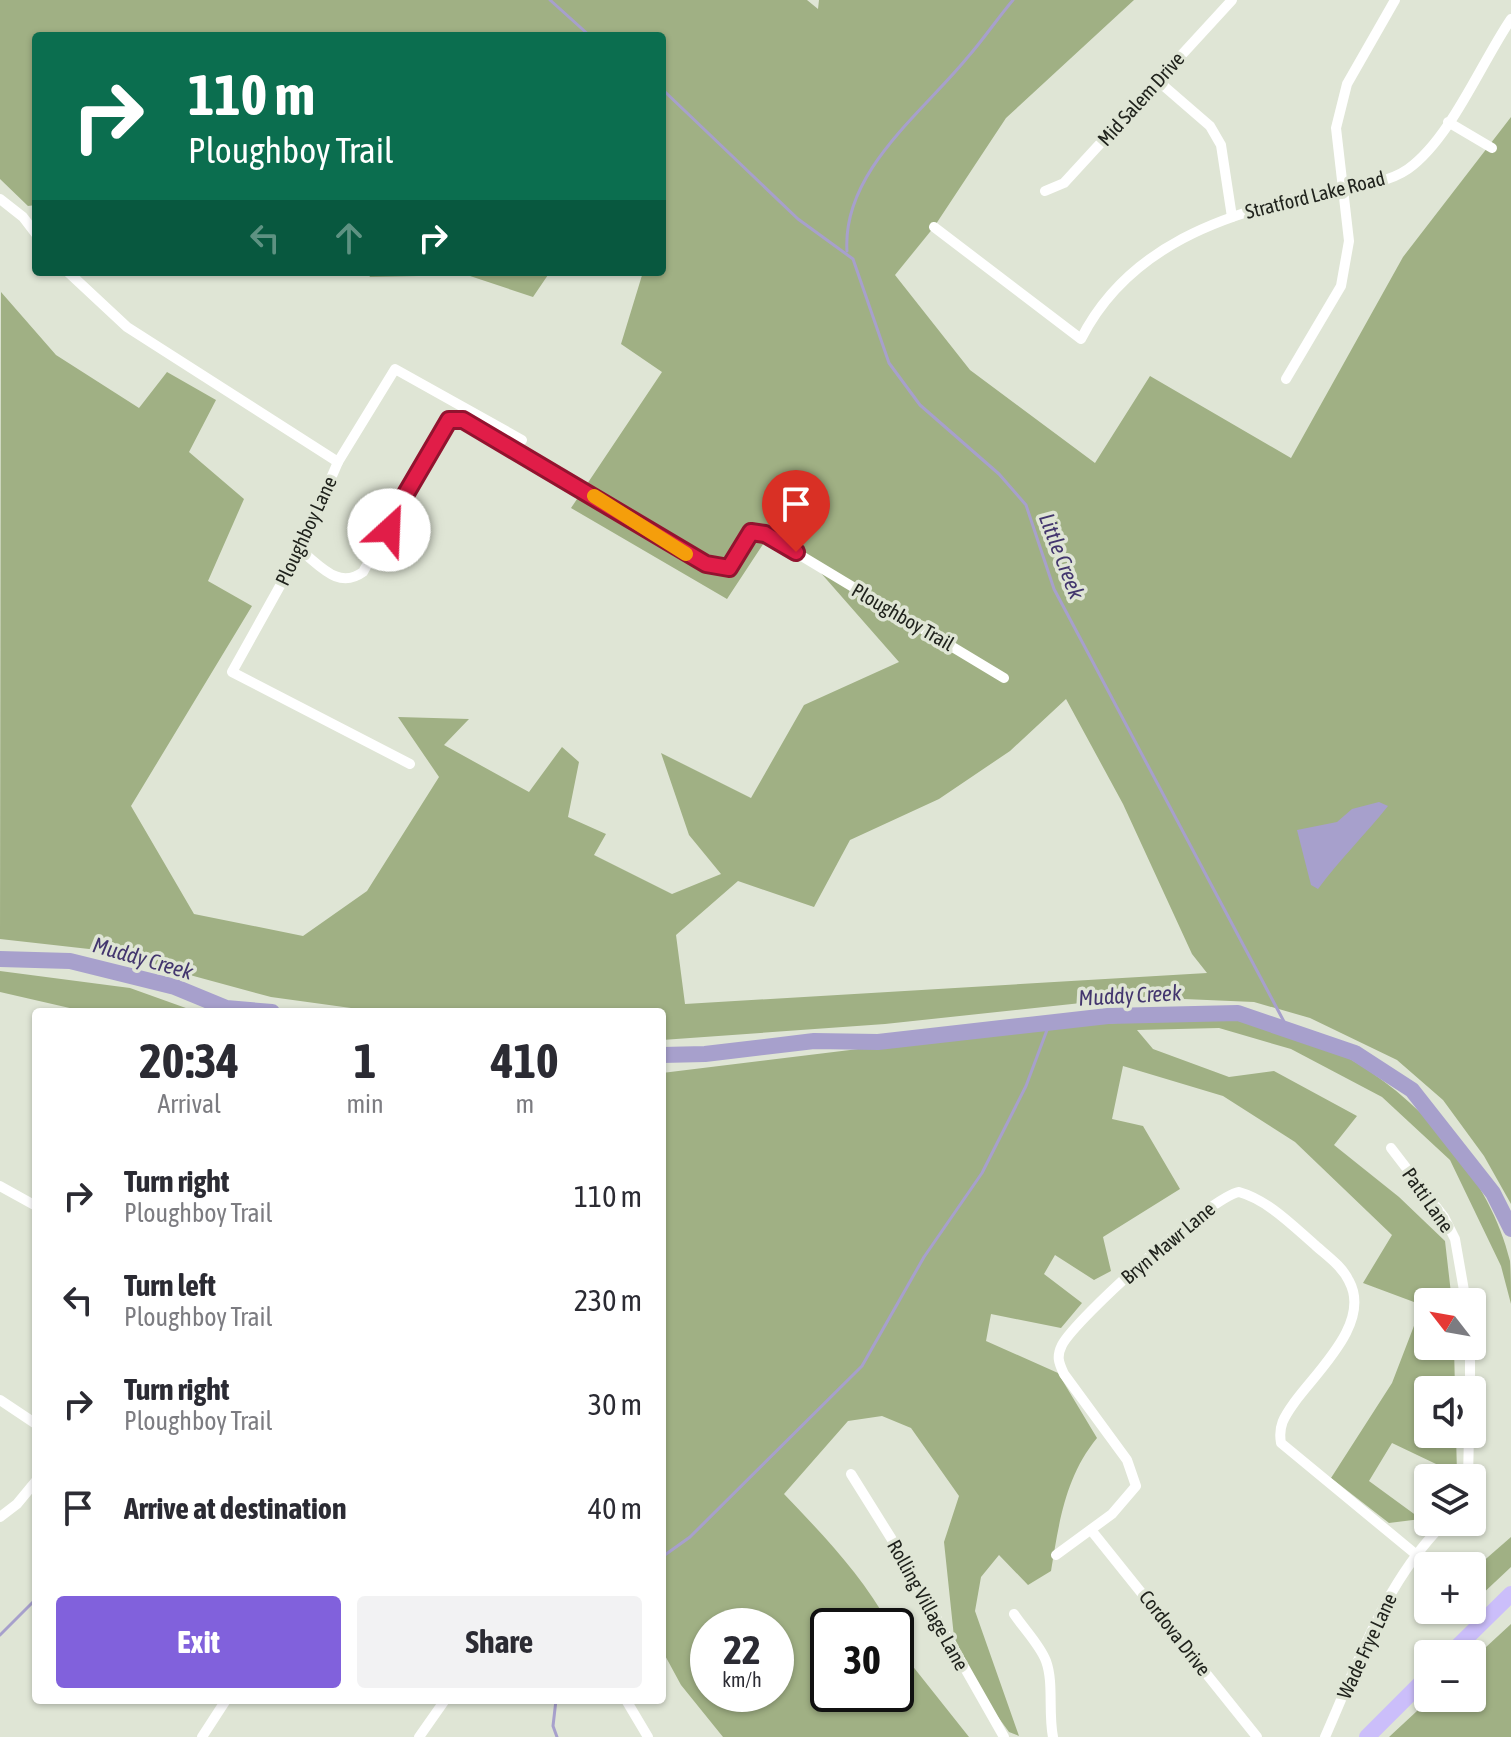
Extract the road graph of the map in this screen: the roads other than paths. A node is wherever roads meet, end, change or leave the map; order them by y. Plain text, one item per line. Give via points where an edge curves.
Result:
1 (1232, 0) edge
2 (1395, 0) edge
3 (1511, 19) edge
4 (1158, 81) junction
5 (1448, 122) junction
6 (1492, 148) dead end
7 (1343, 188) junction
8 (1045, 191) dead end
9 (0, 199) edge
10 (1232, 217) junction
11 (934, 227) dead end
12 (32, 229) edge
13 (72, 276) edge
14 (1286, 379) dead end
15 (522, 440) dead end
16 (338, 462) junction
17 (300, 550) junction
18 (1004, 678) dead end
19 (410, 764) dead end
20 (1391, 1148) dead end
21 (0, 1186) edge
22 (32, 1204) edge
23 (1464, 1288) edge
24 (0, 1400) edge
25 (32, 1421) edge
26 (851, 1474) dead end
27 (32, 1486) edge
28 (0, 1517) edge
29 (1091, 1530) junction
30 (1431, 1536) edge
31 (1416, 1552) joint
32 (1056, 1555) dead end
33 (1414, 1555) edge
34 (1511, 1594) edge
35 (1486, 1610) edge
36 (1014, 1614) dead end
37 (1414, 1690) edge
38 (223, 1704) edge
39 (442, 1704) edge
40 (628, 1704) edge
41 (202, 1737) edge
42 (419, 1737) edge
43 (648, 1737) edge
44 (1004, 1737) edge
45 (1053, 1737) edge
46 (1257, 1737) edge
47 (1325, 1737) edge
48 (1367, 1737) edge

1 - 4 street, Mid Salem Drive
2 - 7 street via 1347,84 1336,128
3 - 5 street, Stratford Lake Road
4 - 8 street, Mid Salem Drive via 1064,183
4 - 10 street via 1210,126 1221,145
5 - 6 street
5 - 7 street, Stratford Lake Road via 1405,171
7 - 10 street, Stratford Lake Road via 1262,205
7 - 14 street via 1349,241 1341,286
9 - 12 street
10 - 11 street, Stratford Lake Road via 1192,231 1132,273 1094,314 1081,339
13 - 16 street, Ploughboy Lane via 127,327
15 - 16 street via 395,369
16 - 17 street, Ploughboy Lane
17 - 18 street, Ploughboy Trail via 339,579 354,579 363,572 449,420 463,420 706,564 729,568 748,533 765,534
17 - 19 street, Ploughboy Lane via 232,672
20 - 23 street, Patti Lane via 1444,1217 1455,1239
21 - 22 street
24 - 25 street
26 - 44 street, Rolling Village Lane
27 - 28 street
29 - 31 street, Bryn Mawr Lane via 1124,1503 1135,1489 1135,1479 1116,1443 1064,1374 1058,1359 1061,1348 1083,1319 1170,1240 1220,1199 1239,1192 1257,1199 1317,1246 1344,1273 1354,1295 1355,1311 1345,1333 1283,1419 1281,1443
29 - 32 street, Bryn Mawr Lane
29 - 46 street, Cordova Drive
30 - 31 street, Wade Frye Lane
33 - 47 street, Wade Frye Lane via 1384,1605
34 - 35 main road
36 - 45 street via 1046,1660
37 - 48 main road
38 - 41 street
39 - 42 street
40 - 43 street

